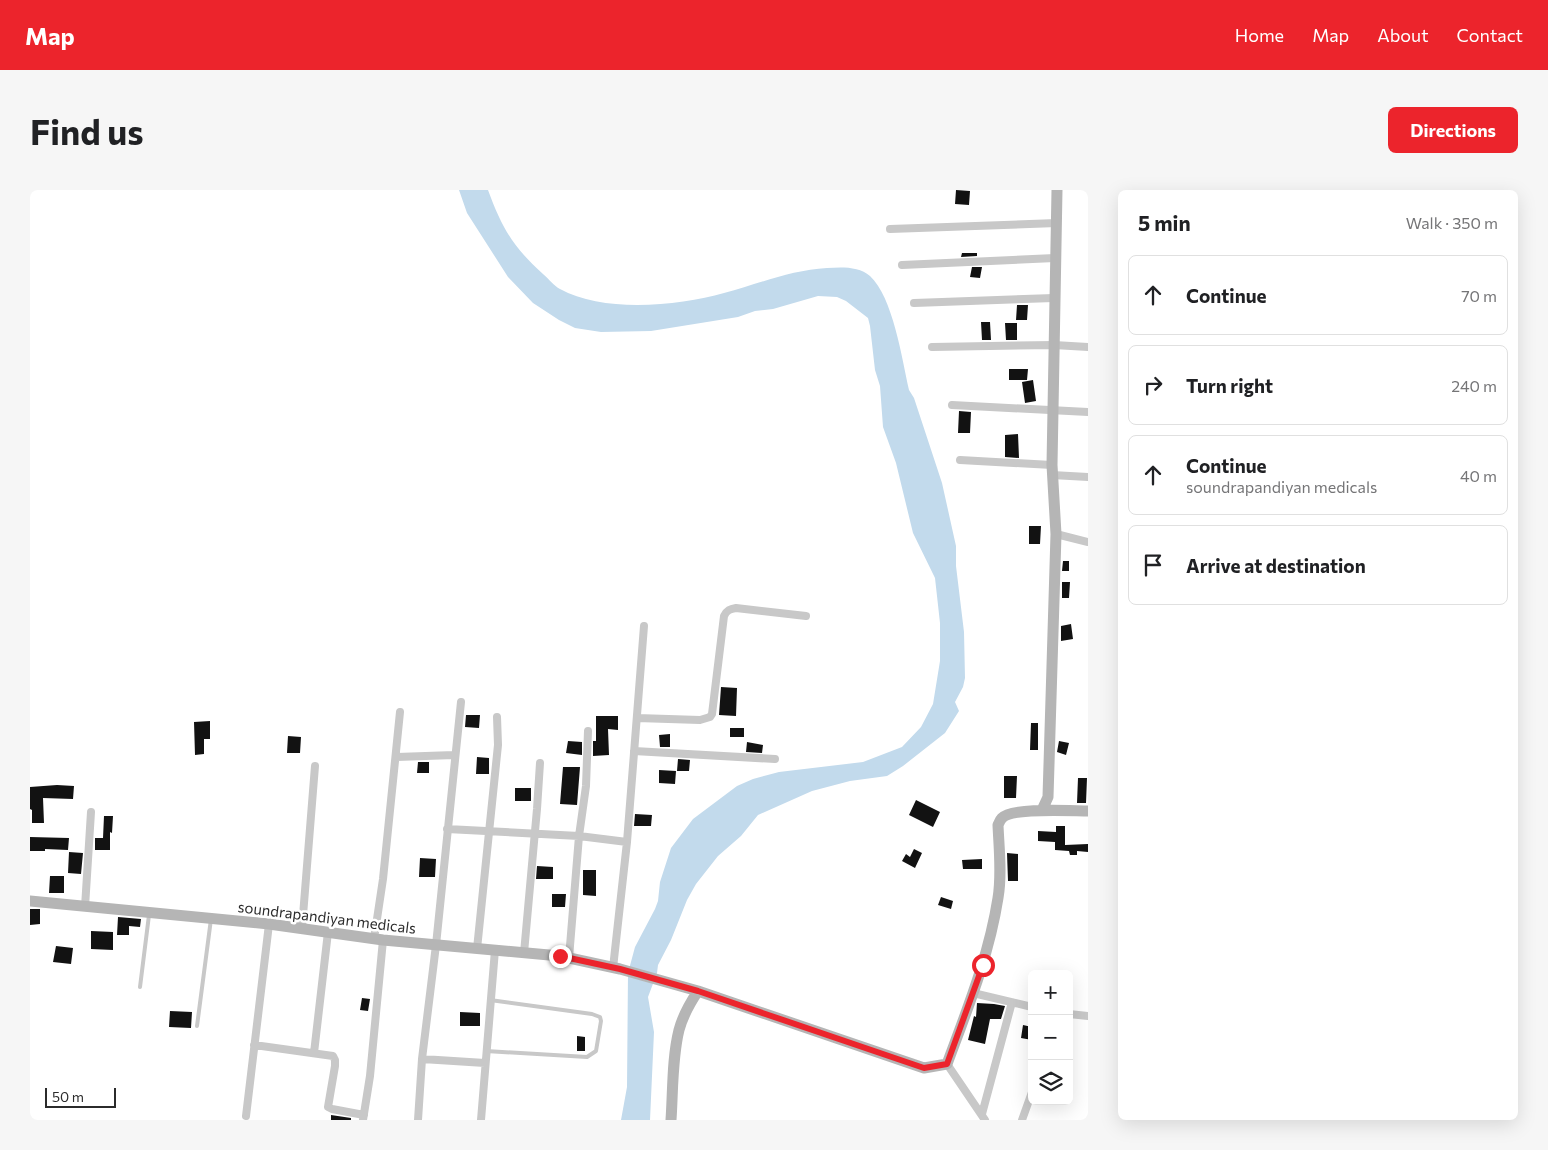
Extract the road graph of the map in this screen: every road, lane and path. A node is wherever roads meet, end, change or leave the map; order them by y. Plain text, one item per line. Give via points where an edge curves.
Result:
1 (1057, 190) edge
2 (1057, 223) junction
3 (890, 229) dead end
4 (1055, 258) junction
5 (902, 265) dead end
6 (1054, 298) junction
7 (914, 303) dead end
8 (1054, 345) junction
9 (932, 347) dead end
10 (1088, 347) edge
11 (952, 405) dead end
12 (1052, 411) junction
13 (1088, 412) edge
14 (960, 460) dead end
15 (1052, 470) junction
16 (1088, 477) edge
17 (1056, 534) junction
18 (1088, 542) edge
19 (806, 616) dead end
20 (644, 626) dead end
21 (460, 702) dead end
22 (400, 712) dead end
23 (496, 717) dead end
24 (637, 718) junction
25 (588, 731) dead end
26 (634, 751) junction
27 (454, 755) junction
28 (397, 757) junction
29 (775, 759) dead end
30 (540, 763) dead end
31 (315, 766) dead end
32 (1042, 810) junction
33 (1088, 811) edge
34 (91, 812) dead end
35 (447, 829) junction
36 (489, 832) junction
37 (535, 835) junction
38 (579, 836) junction
39 (627, 842) junction
40 (30, 902) edge
41 (85, 907) junction
42 (149, 912) junction
43 (211, 918) junction
44 (269, 924) junction
45 (302, 928) junction
46 (328, 932) junction
47 (378, 940) junction
48 (436, 945) junction
49 (477, 949) junction
50 (495, 950) junction
51 (524, 953) junction
52 (569, 958) junction
53 (616, 968) junction
54 (140, 987) dead end
55 (698, 991) junction
56 (973, 993) junction
57 (490, 1000) junction
58 (1012, 1002) junction
59 (1028, 1006) edge
60 (1073, 1014) edge
61 (1088, 1016) edge
62 (197, 1026) dead end
63 (254, 1045) junction
64 (486, 1051) junction
65 (314, 1053) junction
66 (422, 1059) junction
67 (485, 1063) junction
68 (947, 1064) junction
69 (1028, 1103) edge
70 (246, 1116) dead end
71 (984, 1117) edge
72 (364, 1118) edge
73 (418, 1120) edge
74 (481, 1120) edge
75 (671, 1120) edge
76 (1022, 1120) edge

1 - 2 main road
2 - 3 street
2 - 4 main road
4 - 5 street
4 - 6 main road
6 - 7 street
6 - 8 main road
8 - 9 street
8 - 10 street
8 - 12 main road
11 - 12 street
12 - 13 street
12 - 15 main road
14 - 15 street
15 - 16 street
15 - 17 main road
17 - 18 street
17 - 32 main road via 1048,797
19 - 24 street via 730,609 724,616 710,717 700,720
20 - 24 street
21 - 27 street
22 - 28 street
23 - 36 street via 498,745
24 - 26 street
25 - 38 street via 586,786
26 - 29 street
26 - 39 street
27 - 28 street
27 - 35 street
28 - 47 street
30 - 37 street
31 - 45 street
32 - 33 main road
32 - 56 main road via 1009,814 998,825 998,897 983,965
34 - 41 street
35 - 36 street
35 - 48 street
36 - 37 street
36 - 49 street
37 - 38 street
37 - 51 street
38 - 39 street
38 - 52 street
39 - 53 street
40 - 41 main road, soundrapandiyan medicals
41 - 42 main road, soundrapandiyan medicals
42 - 43 main road, soundrapandiyan medicals
42 - 54 lane
43 - 44 main road, soundrapandiyan medicals
43 - 62 lane
44 - 45 main road, soundrapandiyan medicals
44 - 63 street
45 - 46 main road, soundrapandiyan medicals
46 - 47 main road, soundrapandiyan medicals
46 - 65 street
47 - 48 main road, soundrapandiyan medicals
47 - 72 street via 370,1076
48 - 49 main road, soundrapandiyan medicals
48 - 66 street
49 - 50 main road, soundrapandiyan medicals
50 - 51 main road, soundrapandiyan medicals
50 - 57 street
51 - 52 main road, soundrapandiyan medicals
52 - 53 main road, soundrapandiyan medicals
53 - 55 main road, soundrapandiyan medicals
55 - 68 main road, soundrapandiyan medicals via 924,1068
55 - 75 main road via 679,1030
56 - 58 street
56 - 68 main road
57 - 64 street
57 - 64 lane via 592,1014 600,1017 601,1021 596,1051 587,1057
58 - 59 street
58 - 71 street
60 - 61 street
63 - 65 street
63 - 70 street
64 - 67 street
65 - 72 street via 330,1055 335,1060 328,1107
66 - 67 street
66 - 73 street
67 - 74 street
68 - 71 street
69 - 76 street

